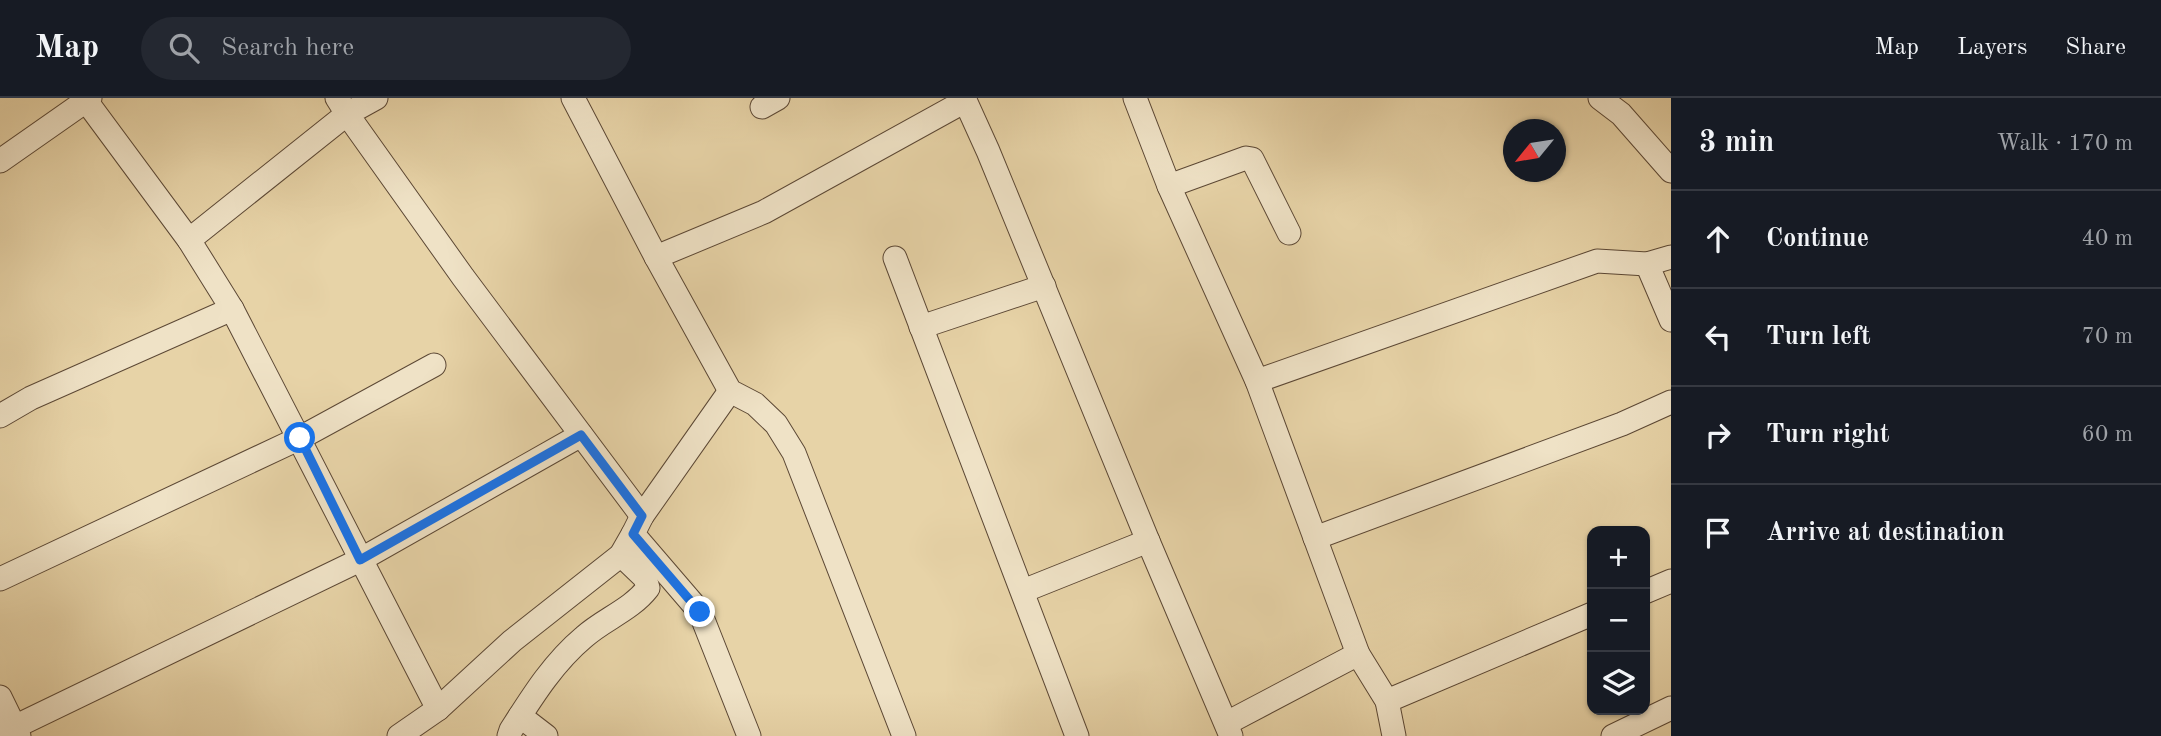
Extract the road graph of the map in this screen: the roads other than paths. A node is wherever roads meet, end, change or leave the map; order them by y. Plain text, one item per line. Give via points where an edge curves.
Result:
1 (376, 98) edge
2 (573, 98) edge
3 (1135, 98) edge
4 (1600, 98) edge
5 (87, 99) edge
6 (964, 99) edge
7 (342, 106) edge
8 (0, 161) edge
9 (1671, 171) edge
10 (1169, 186) junction
11 (1289, 233) dead end
12 (189, 240) junction
13 (656, 257) junction
14 (1671, 257) edge
15 (894, 258) dead end
16 (1647, 264) junction
17 (1044, 286) junction
18 (232, 309) junction
19 (1671, 320) edge
20 (921, 327) junction
21 (434, 365) dead end
22 (1257, 381) junction
23 (730, 391) junction
24 (1671, 402) edge
25 (0, 416) edge
26 (581, 435) junction
27 (300, 438) junction
28 (638, 525) junction
29 (1315, 538) junction
30 (1147, 541) junction
31 (621, 555) junction
32 (360, 560) junction
33 (0, 579) edge
34 (1671, 581) edge
35 (1650, 590) edge
36 (1023, 591) junction
37 (1587, 616) edge
38 (1358, 654) junction
39 (0, 697) edge
40 (1387, 701) junction
41 (1671, 708) edge
42 (438, 709) junction
43 (514, 726) edge
44 (1229, 729) edge
45 (11, 732) edge
46 (398, 736) edge
47 (546, 736) edge
48 (748, 736) edge
49 (904, 736) edge
50 (1077, 736) edge
51 (1394, 736) edge
52 (1614, 736) edge

1 - 7 street
2 - 13 street
3 - 10 street
4 - 9 street via 1621,114
5 - 8 street
5 - 12 street
6 - 13 street via 764,212
6 - 17 street
7 - 12 street
7 - 26 street
10 - 11 street via 1252,159
10 - 22 street
12 - 18 street
13 - 23 street
14 - 16 street
15 - 20 street
16 - 19 street
16 - 22 street via 1597,261
17 - 20 street
17 - 30 street
18 - 25 street
18 - 27 street
20 - 36 street
21 - 27 street
22 - 29 street
23 - 28 street
23 - 49 street via 755,404 776,424 794,453
24 - 29 street
26 - 28 street
26 - 32 street
27 - 32 street
27 - 33 street
28 - 31 street
28 - 48 street via 700,612
29 - 38 street
30 - 36 street
30 - 44 street
31 - 42 street via 512,641
31 - 43 street via 645,579 648,589 638,601 584,636 555,665
32 - 42 street
32 - 45 street
34 - 35 street
36 - 50 street
37 - 40 street
38 - 40 street
38 - 44 street
39 - 45 street
40 - 51 street
41 - 52 street
42 - 46 street
43 - 47 street

